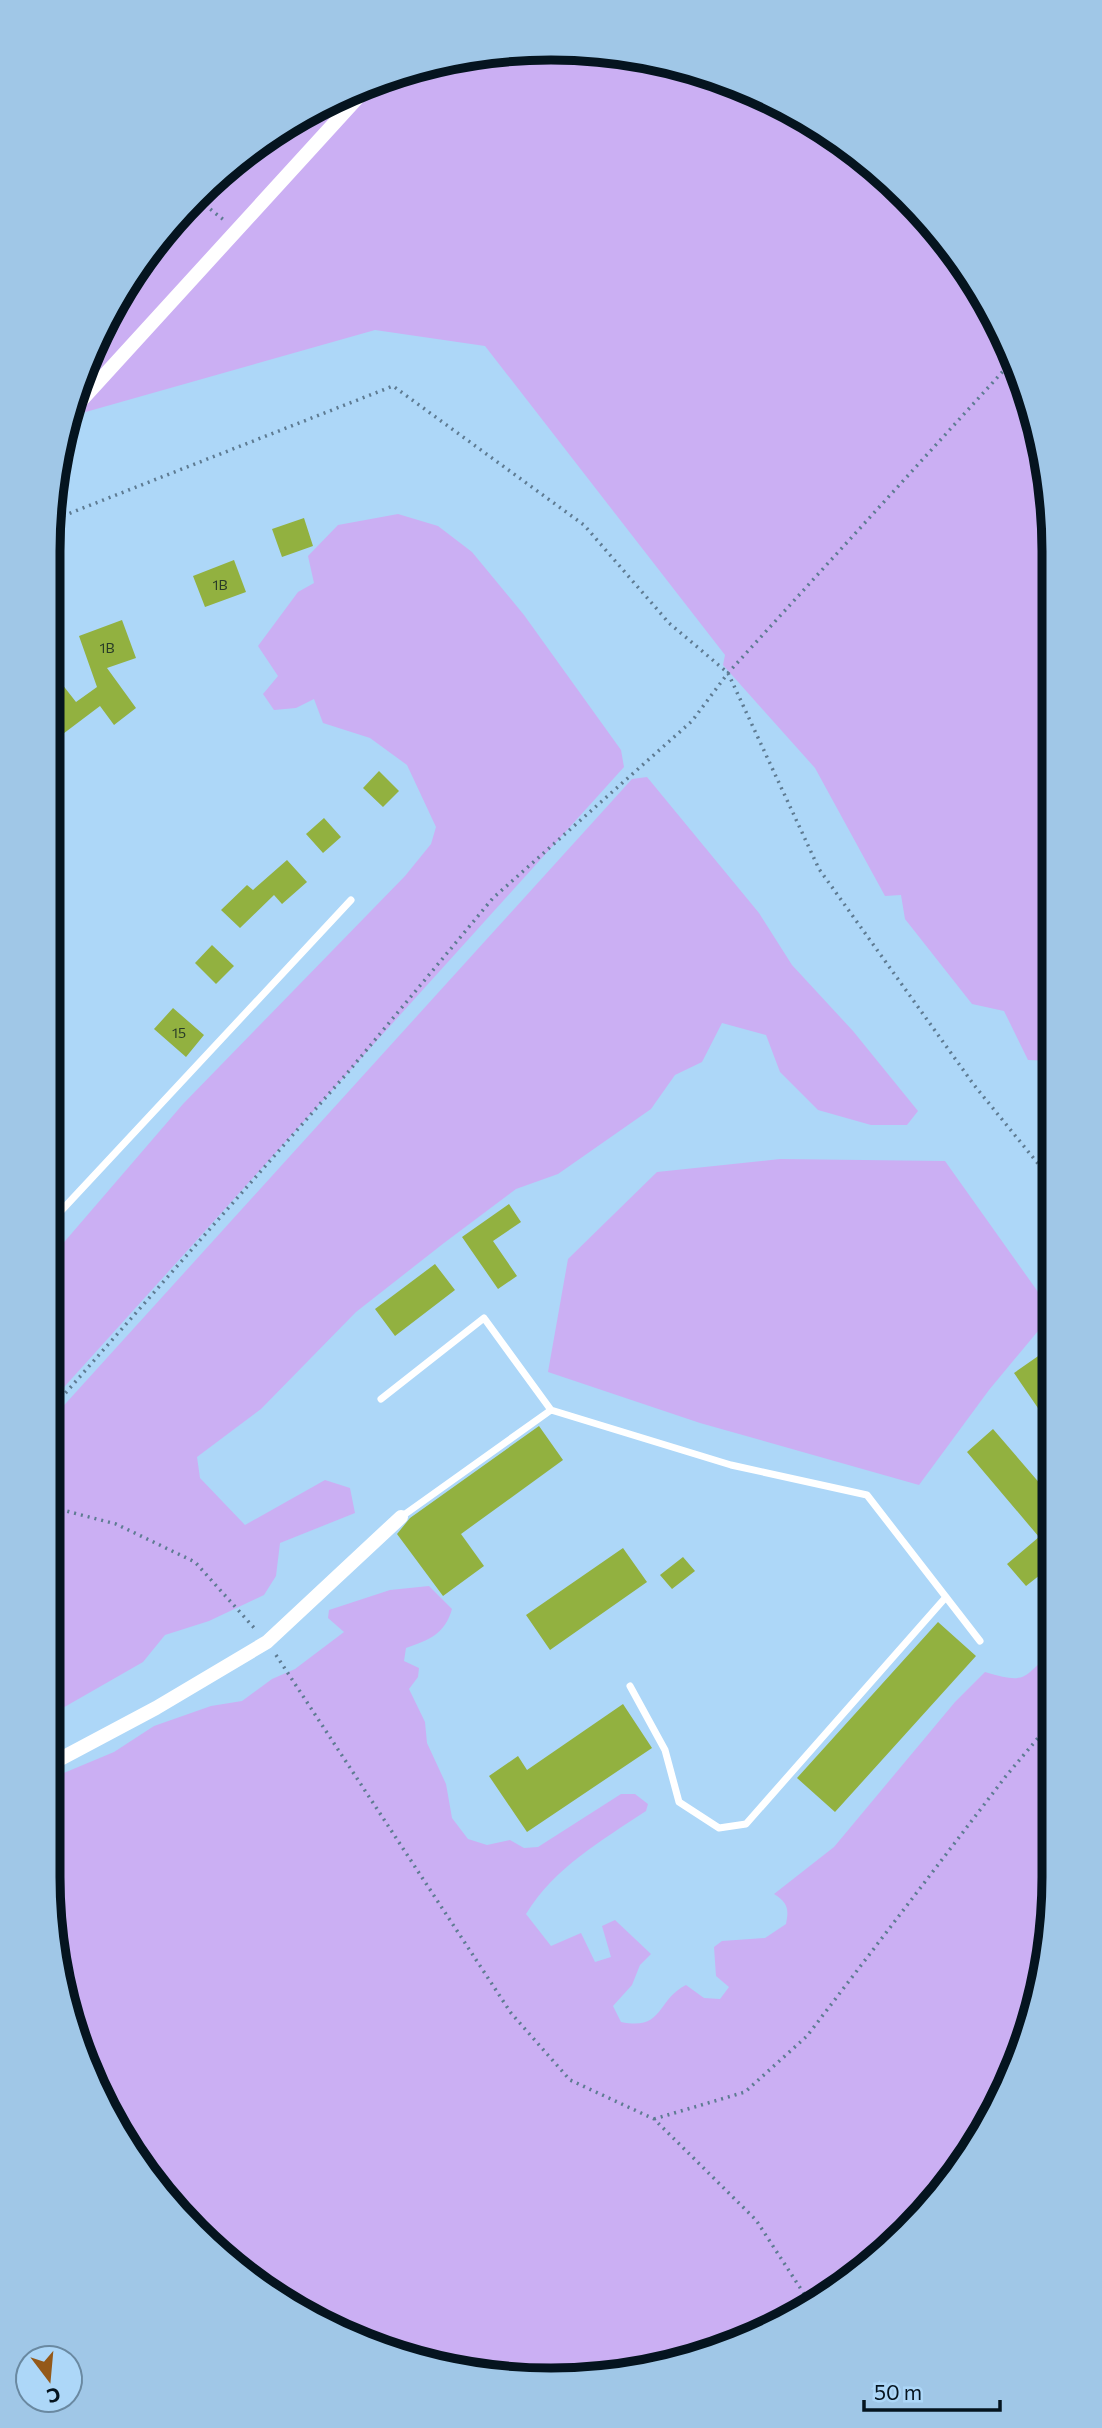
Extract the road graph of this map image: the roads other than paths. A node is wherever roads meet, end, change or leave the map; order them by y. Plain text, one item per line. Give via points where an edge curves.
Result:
1 (354, 101) edge
2 (85, 396) edge
3 (351, 900) dead end
4 (60, 1212) edge
5 (381, 1399) dead end
6 (551, 1410) junction
7 (401, 1517) joint
8 (946, 1597) junction
9 (980, 1641) dead end
10 (630, 1686) dead end
11 (60, 1759) edge

1 - 2 street
3 - 4 lane
5 - 6 lane via 484,1318
6 - 7 lane
6 - 8 lane via 731,1465 867,1495
7 - 11 street via 267,1642
8 - 9 lane
8 - 10 lane via 746,1824 719,1828 679,1802 665,1750

